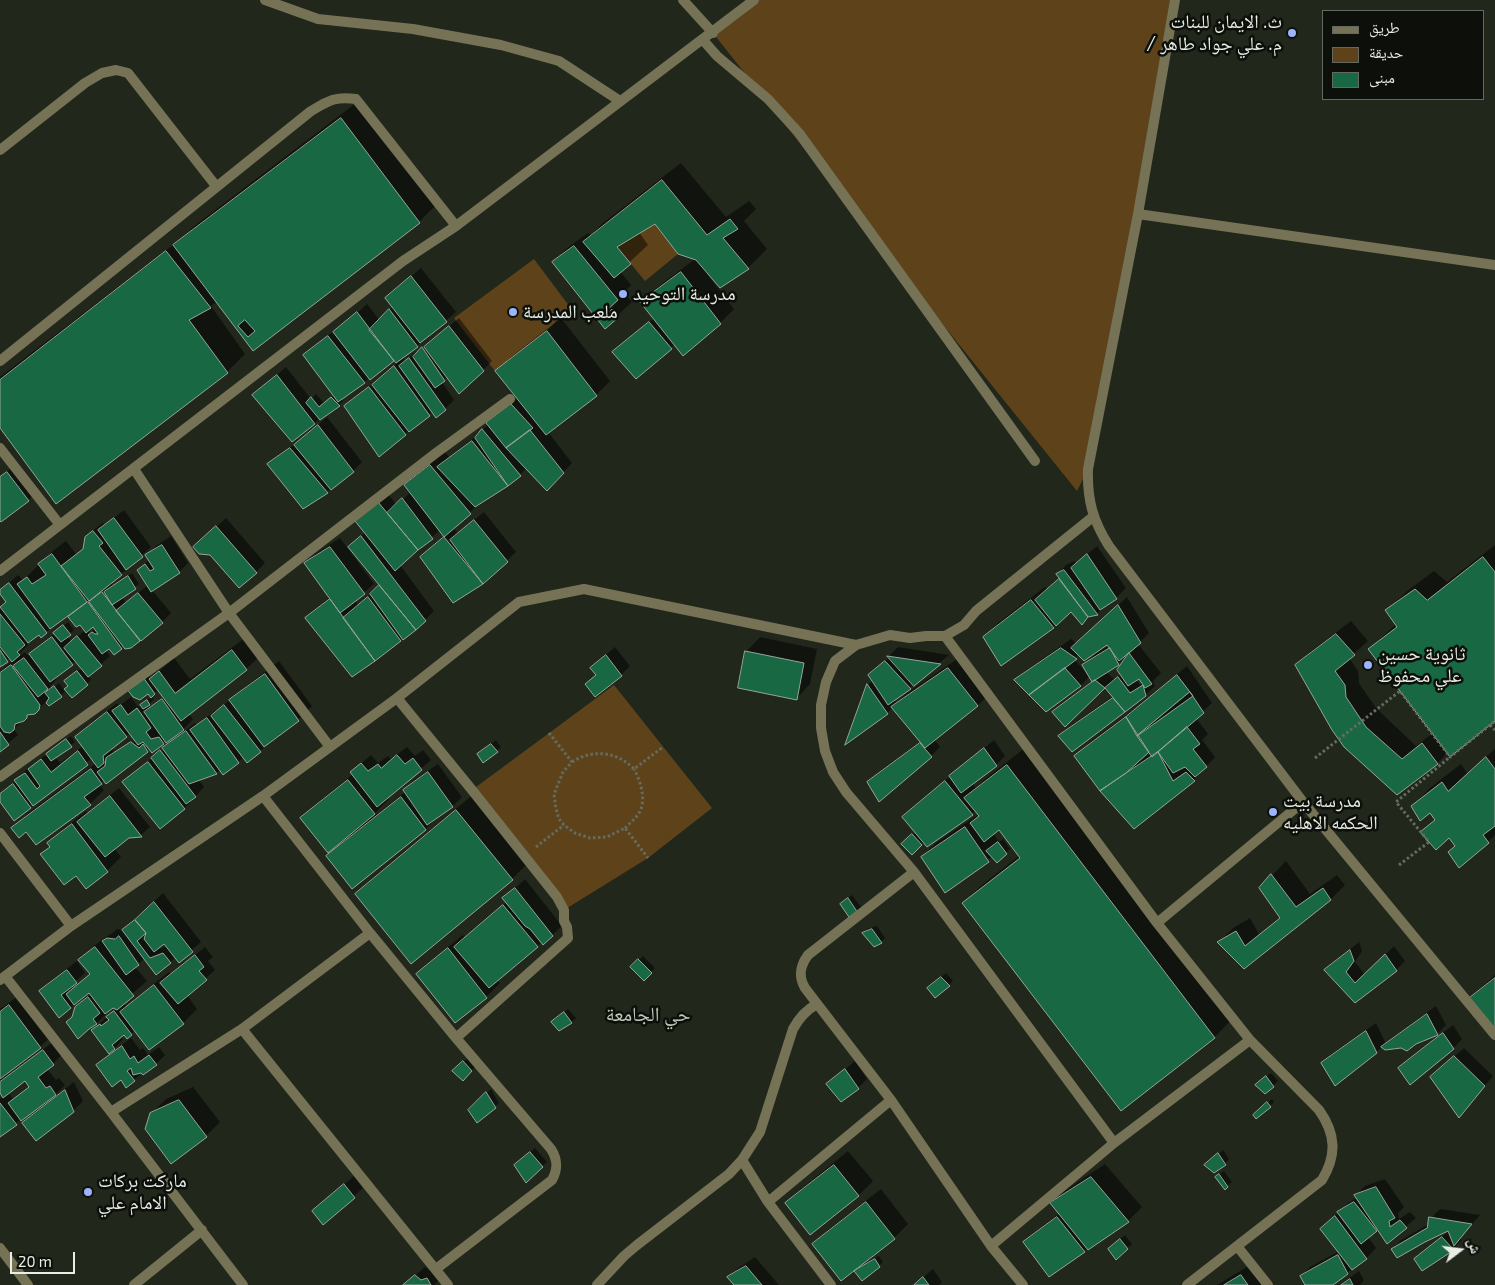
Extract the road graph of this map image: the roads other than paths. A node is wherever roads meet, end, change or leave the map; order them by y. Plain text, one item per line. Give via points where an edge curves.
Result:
1 (265, 0) edge
2 (683, 0) edge
3 (754, 0) edge
4 (1175, 0) edge
5 (713, 32) junction
6 (703, 40) junction
7 (620, 101) junction
8 (0, 150) edge
9 (216, 186) junction
10 (1138, 214) junction
11 (456, 226) junction
12 (1495, 265) edge
13 (0, 361) edge
14 (510, 399) dead end
15 (0, 448) edge
16 (1035, 461) dead end
17 (134, 468) junction
18 (1094, 516) junction
19 (60, 525) junction
20 (0, 571) edge
21 (228, 613) junction
22 (945, 636) junction
23 (856, 645) junction
24 (397, 698) junction
25 (330, 747) junction
26 (0, 777) edge
27 (263, 796) junction
28 (1302, 802) junction
29 (0, 833) edge
30 (914, 872) junction
31 (1157, 922) junction
32 (71, 926) junction
33 (370, 933) junction
34 (2, 978) edge
35 (817, 1004) junction
36 (242, 1029) junction
37 (1495, 1035) edge
38 (456, 1038) junction
39 (1250, 1040) junction
40 (891, 1100) junction
41 (111, 1112) junction
42 (1114, 1143) junction
43 (742, 1160) junction
44 (768, 1202) junction
45 (202, 1230) junction
46 (991, 1246) junction
47 (1237, 1246) junction
48 (0, 1248) edge
49 (436, 1270) junction
50 (28, 1285) edge
51 (134, 1285) edge
52 (243, 1285) edge
53 (448, 1285) edge
54 (598, 1285) edge
55 (831, 1285) edge
56 (1023, 1285) edge
57 (1187, 1285) edge
58 (1268, 1285) edge

1 - 7 street via 318,19 413,29 501,44 560,61
2 - 5 street
3 - 5 street
4 - 10 street
5 - 6 street
6 - 7 street
6 - 16 street via 768,99 804,139
7 - 11 street
8 - 9 street via 85,83 102,73 116,70 128,73
9 - 11 street via 311,111 330,99 346,98 356,100
9 - 13 street
10 - 12 street
10 - 18 street via 1088,469 1087,488
11 - 17 street via 403,260
14 - 21 street
15 - 19 street
17 - 19 street
17 - 21 street
18 - 22 street via 976,611 964,625
18 - 28 street via 1110,546
19 - 20 street
21 - 25 street
21 - 26 street
22 - 23 street via 910,638 890,635
22 - 31 street
23 - 24 street via 584,589 519,602
23 - 30 street via 835,661 826,682 821,705 825,751 846,792
24 - 25 street
24 - 38 street via 561,903 567,927 568,938
25 - 27 street
27 - 32 street
27 - 33 street
28 - 31 street
28 - 37 street
29 - 32 street
30 - 35 street via 804,960 800,971 802,983
30 - 42 street
31 - 39 street
32 - 34 street
33 - 36 street
33 - 38 street
34 - 41 street
35 - 40 street
35 - 43 street via 800,1018 793,1029 760,1132
36 - 41 street
36 - 49 street
38 - 49 street via 551,1149 557,1168 552,1180
39 - 42 street
39 - 47 street via 1319,1110 1331,1132 1333,1145 1332,1157 1322,1180
40 - 44 street
40 - 46 street
41 - 45 street
42 - 46 street
43 - 44 street
43 - 54 street via 624,1256
44 - 55 street
45 - 51 street
45 - 52 street
46 - 56 street
47 - 57 street
47 - 58 street
48 - 50 street
49 - 53 street

